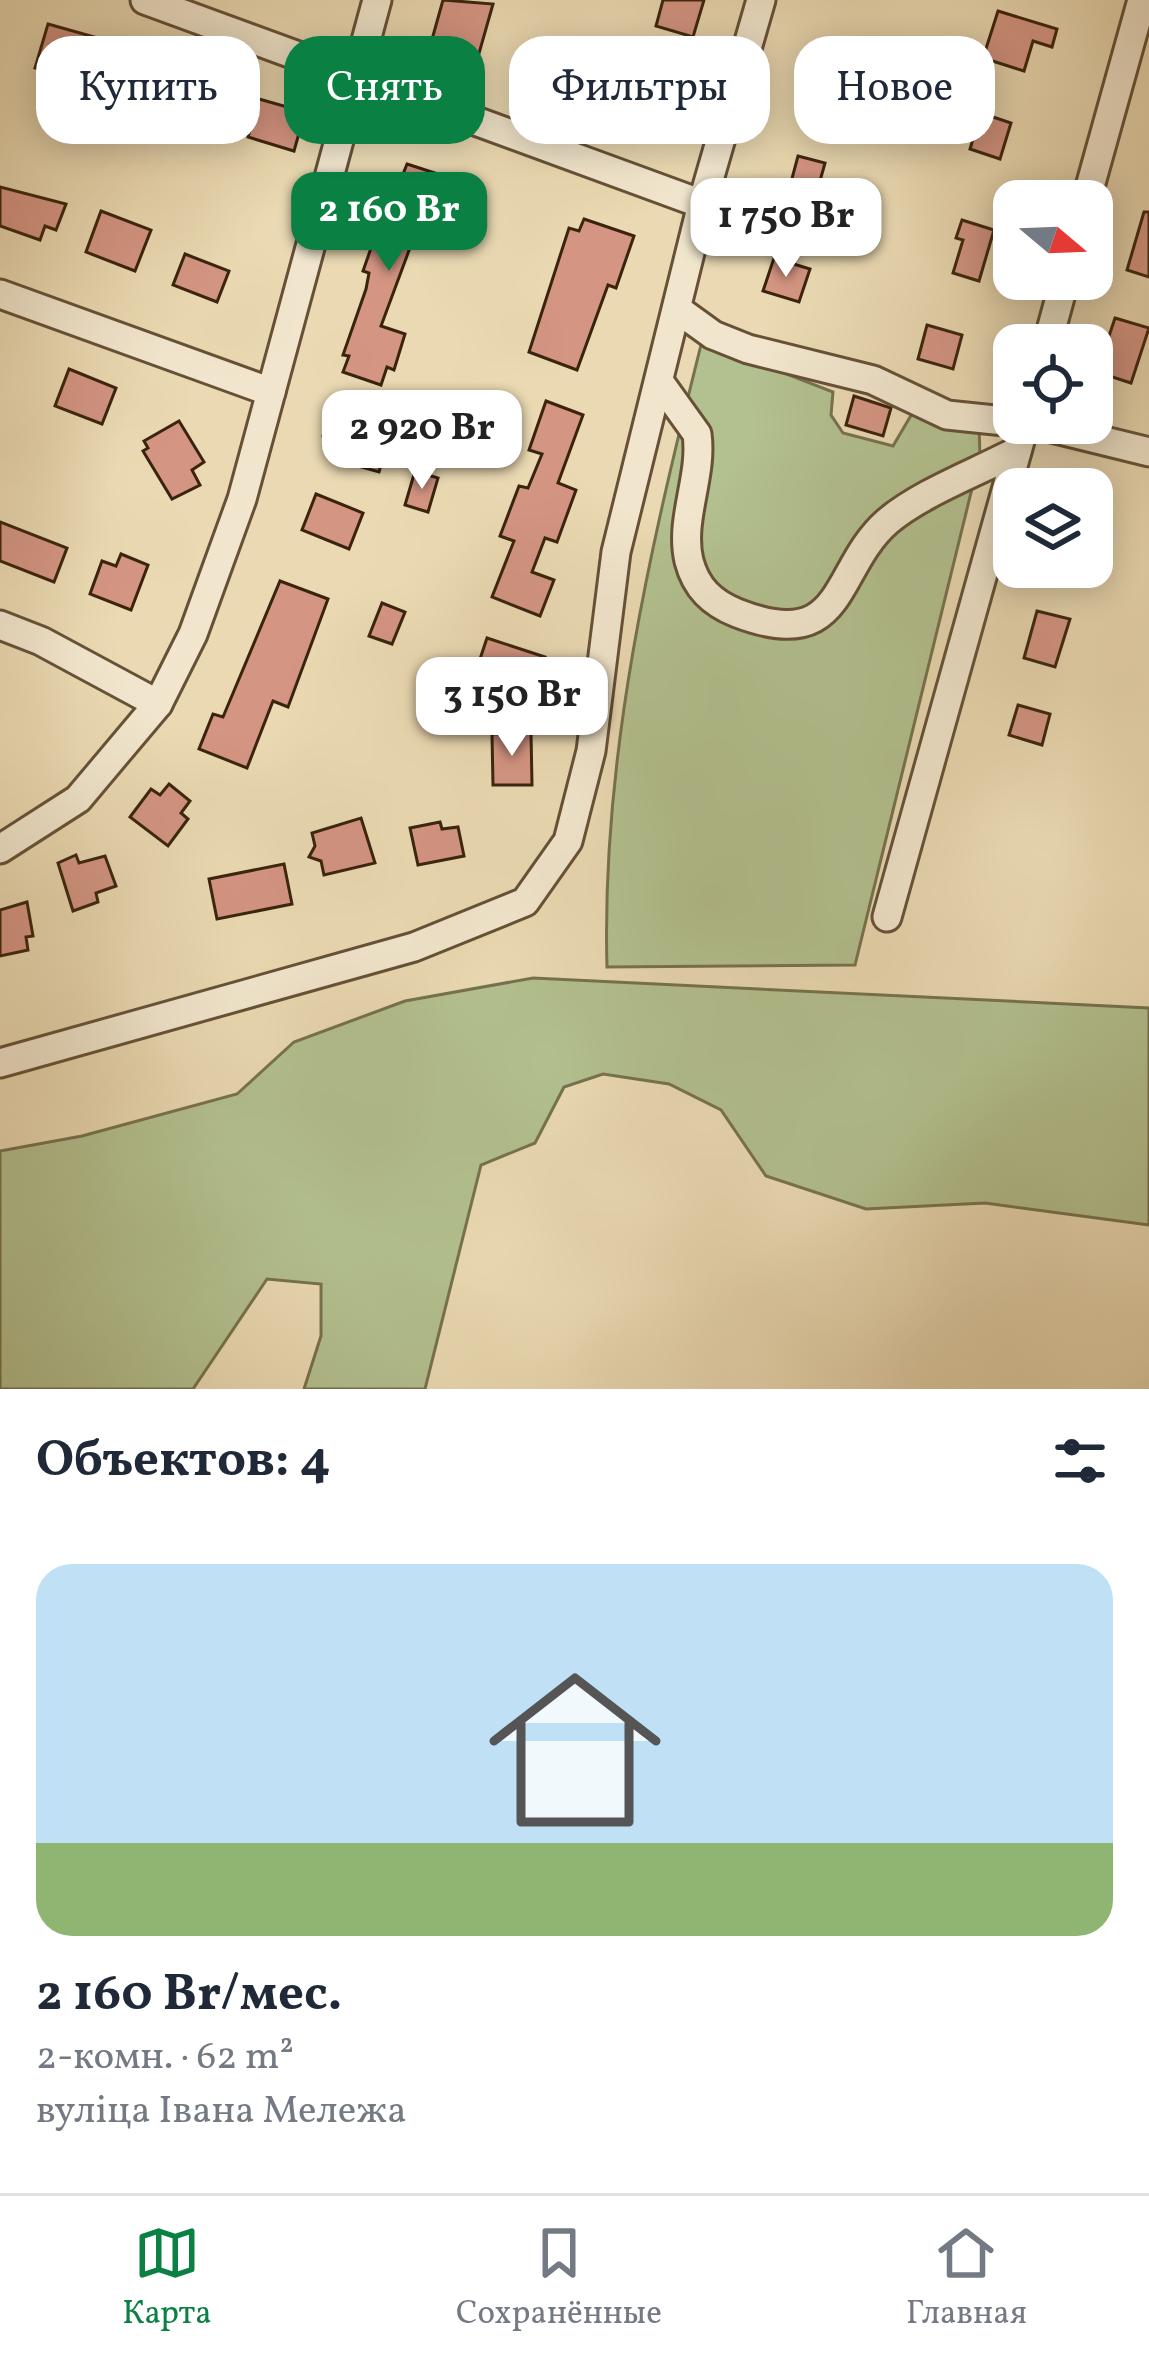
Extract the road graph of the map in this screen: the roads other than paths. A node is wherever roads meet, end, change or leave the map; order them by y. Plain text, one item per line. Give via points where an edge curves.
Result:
1 (145, 0) edge
2 (377, 0) edge
3 (761, 0) edge
4 (1142, 0) edge
5 (367, 36) edge
6 (284, 52) edge
7 (485, 125) edge
8 (337, 144) edge
9 (1093, 180) edge
10 (702, 204) junction
11 (0, 294) edge
12 (677, 309) junction
13 (659, 380) junction
14 (271, 392) junction
15 (993, 424) edge
16 (1001, 444) edge
17 (1018, 444) edge
18 (1103, 444) edge
19 (1149, 452) edge
20 (0, 626) edge
21 (158, 704) junction
22 (0, 849) edge
23 (887, 917) dead end
24 (0, 1063) edge

1 - 6 street
2 - 5 street
3 - 10 street
4 - 9 street
7 - 10 street
8 - 14 street
10 - 12 street
11 - 14 street
12 - 13 street
12 - 15 street via 728,342 873,380 930,410
13 - 16 street via 697,434 687,536 693,574 714,602 764,621 808,619 835,604 889,520
13 - 24 street via 616,552 591,751 568,841 525,902 414,947
14 - 21 street via 221,562
17 - 23 street
18 - 19 street
20 - 21 street
21 - 22 street via 78,799

